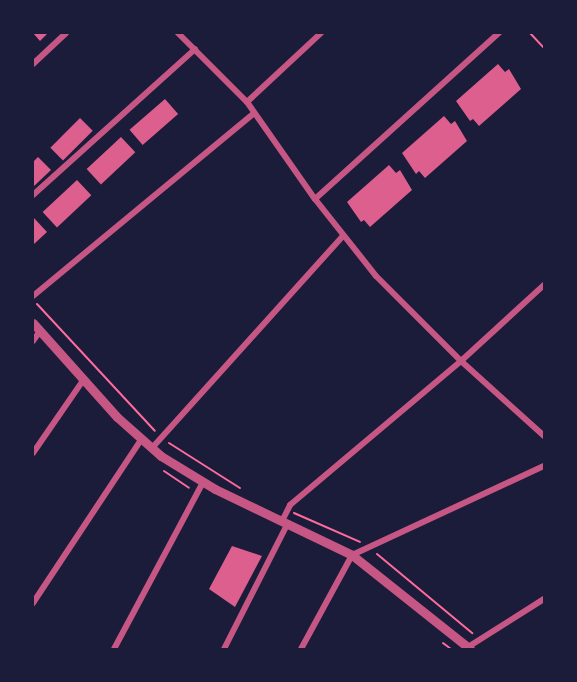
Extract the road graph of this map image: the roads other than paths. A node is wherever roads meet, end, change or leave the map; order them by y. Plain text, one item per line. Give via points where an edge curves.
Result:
1 (66, 33) edge
2 (178, 33) edge
3 (321, 33) edge
4 (499, 33) edge
5 (195, 49) junction
6 (33, 64) edge
7 (247, 102) junction
8 (254, 113) junction
9 (33, 195) edge
10 (315, 199) junction
11 (343, 236) junction
12 (544, 285) edge
13 (33, 298) edge
14 (33, 322) edge
15 (40, 331) junction
16 (33, 341) edge
17 (461, 361) junction
18 (84, 380) junction
19 (544, 436) edge
20 (141, 440) junction
21 (152, 448) junction
22 (33, 453) edge
23 (544, 466) edge
24 (204, 482) junction
25 (285, 522) junction
26 (352, 555) junction
27 (544, 599) edge
28 (33, 603) edge
29 (469, 648) edge
30 (114, 649) edge
31 (224, 649) edge
32 (301, 649) edge

1 - 6 street
2 - 5 street
3 - 7 street
4 - 10 street
5 - 7 street
5 - 9 street
7 - 8 street
8 - 10 street
8 - 13 street
10 - 11 street
11 - 17 street via 376,276
11 - 21 street
12 - 17 street
14 - 15 street
15 - 16 street
15 - 18 street
17 - 19 street
17 - 25 street via 287,510
18 - 20 street
18 - 22 street
20 - 21 street
20 - 28 street
21 - 24 street
23 - 26 street
24 - 25 street
24 - 30 street
25 - 26 street
25 - 31 street
26 - 29 street
26 - 32 street
27 - 29 street

